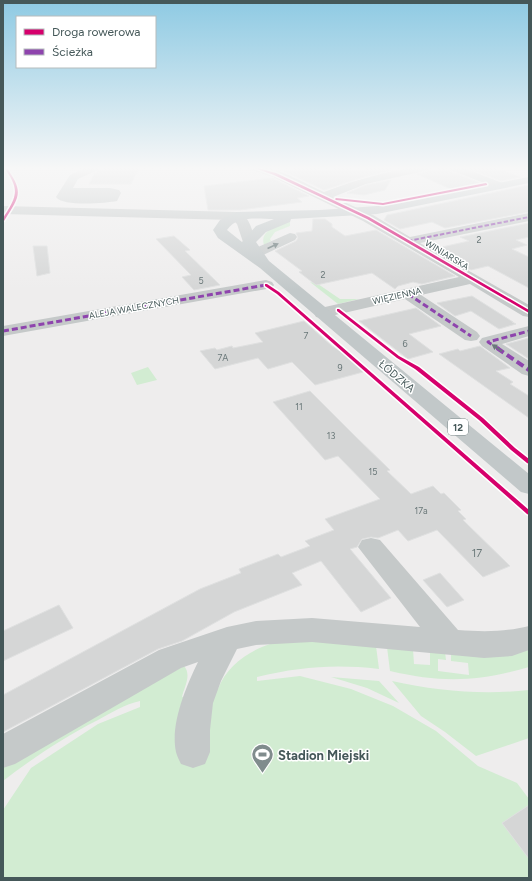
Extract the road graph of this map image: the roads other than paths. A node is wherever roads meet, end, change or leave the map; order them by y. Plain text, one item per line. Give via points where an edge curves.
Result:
1 (347, 208) edge
2 (385, 208) edge
3 (3, 210) edge
4 (356, 212) junction
5 (165, 215) junction
6 (300, 215) junction
7 (237, 216) junction
8 (529, 217) edge
9 (223, 235) junction
10 (408, 241) junction
11 (257, 253) junction
12 (472, 279) junction
13 (266, 285) dead end
14 (408, 294) junction
15 (529, 312) edge
16 (322, 313) junction
17 (3, 330) edge
18 (529, 331) edge
19 (471, 336) dead end
20 (529, 370) edge
21 (529, 486) edge
22 (371, 547) dead end
23 (529, 638) edge
24 (227, 639) junction
25 (450, 642) junction
26 (3, 752) edge
27 (194, 752) dead end

1 - 4 street, WINIARSKA
2 - 4 main road
3 - 5 street
4 - 6 main road
4 - 10 street, WINIARSKA
5 - 7 street
5 - 9 street via 199,224
6 - 7 main road
11 -> 6 street via 291,235
6 - 11 main road via 266,226 257,232
7 - 9 main road via 222,225 220,230
7 - 11 street via 243,222
8 - 10 street
9 - 11 main road, ŁÓDZKA / 12
10 - 12 street, WINIARSKA
11 - 16 main road, ŁÓDZKA / 12
12 - 14 street, WIĘZIENNA
12 - 15 street, WINIARSKA
13 - 17 street, ALEJA WALECZNYCH
14 - 16 street, WIĘZIENNA
14 - 19 street
16 - 21 main road, ŁÓDZKA / 12
20 -> 18 street via 488,342
22 - 25 street
23 - 25 street via 512,643 484,645
24 - 25 street via 256,633 312,630
24 - 26 street via 170,659
24 - 27 street via 203,684 196,704

